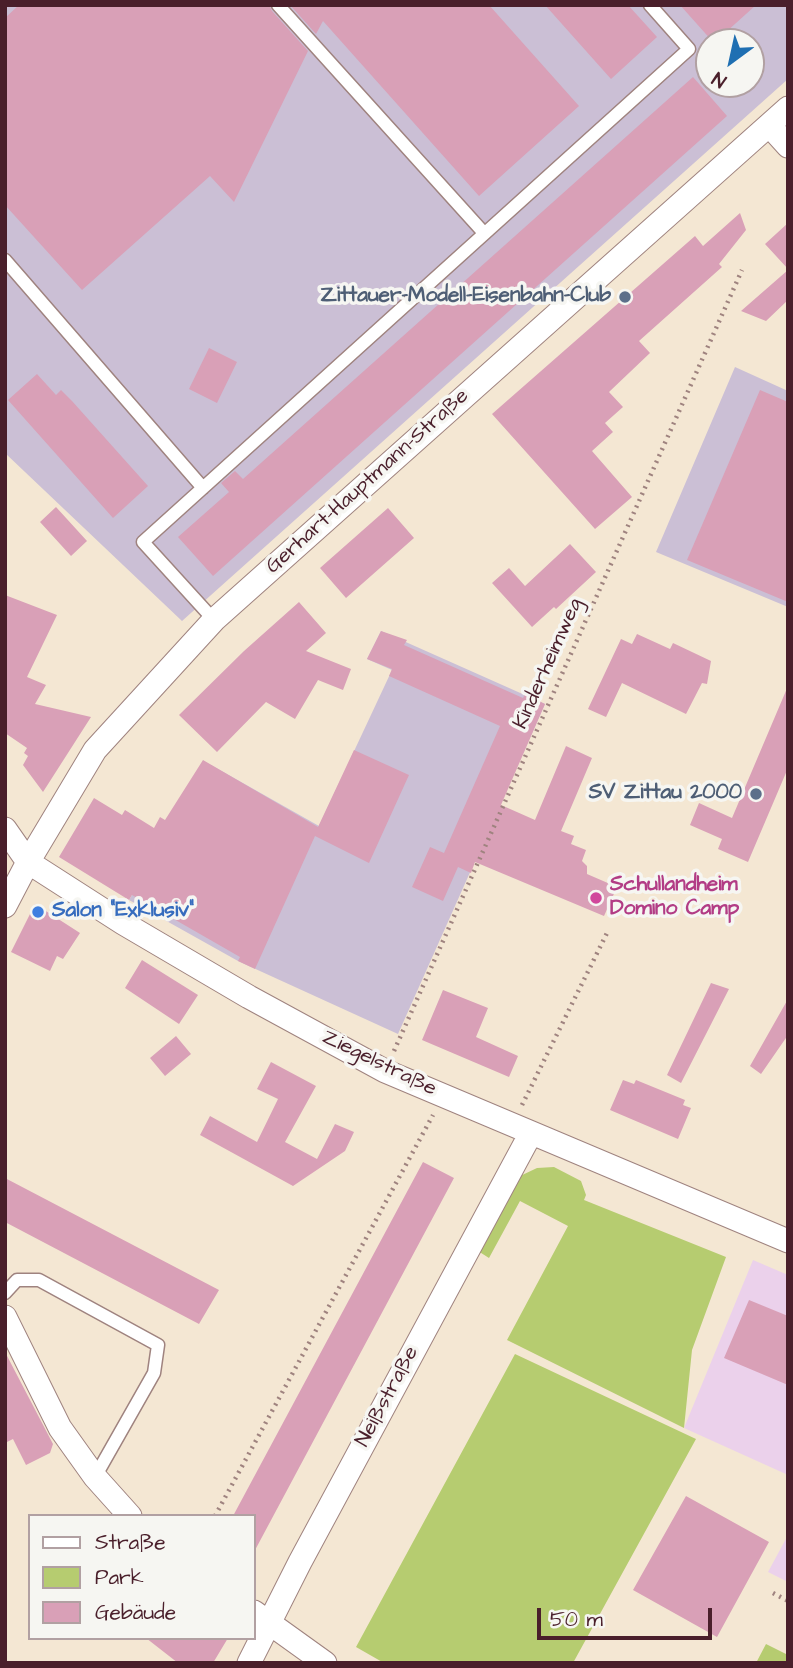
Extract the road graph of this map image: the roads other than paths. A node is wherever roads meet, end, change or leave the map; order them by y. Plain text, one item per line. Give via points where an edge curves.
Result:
1 (278, 5) edge
2 (650, 5) edge
3 (788, 108) edge
4 (769, 125) junction
5 (788, 146) edge
6 (484, 233) junction
7 (5, 260) edge
8 (203, 488) junction
9 (214, 620) junction
10 (5, 829) edge
11 (28, 862) junction
12 (5, 906) edge
13 (522, 1129) junction
14 (788, 1241) edge
15 (5, 1293) edge
16 (5, 1317) edge
17 (94, 1476) junction
18 (128, 1514) edge
19 (261, 1618) edge
20 (256, 1637) edge
21 (255, 1640) edge
22 (249, 1663) edge
23 (325, 1663) edge

1 - 6 lane
2 - 6 lane via 689,49
3 - 4 street, Gerhart-Hauptmann-Straße
4 - 5 street
4 - 9 street, Gerhart-Hauptmann-Straße
6 - 8 lane
7 - 8 lane
8 - 9 lane via 143,542
9 - 11 street, Gerhart-Hauptmann-Straße via 95,750
10 - 11 street, Ziegelstraße
11 - 12 street, Gerhart-Hauptmann-Straße
11 - 13 street, Ziegelstraße via 226,983 385,1071
13 - 14 street, Ziegelstraße
13 - 19 street, Neißstraße
15 - 17 lane via 17,1280 40,1280 158,1345 154,1373
16 - 17 street via 61,1428
17 - 18 street
19 - 20 street, Neißstraße
19 - 23 street
21 - 22 street, Neißstraße

